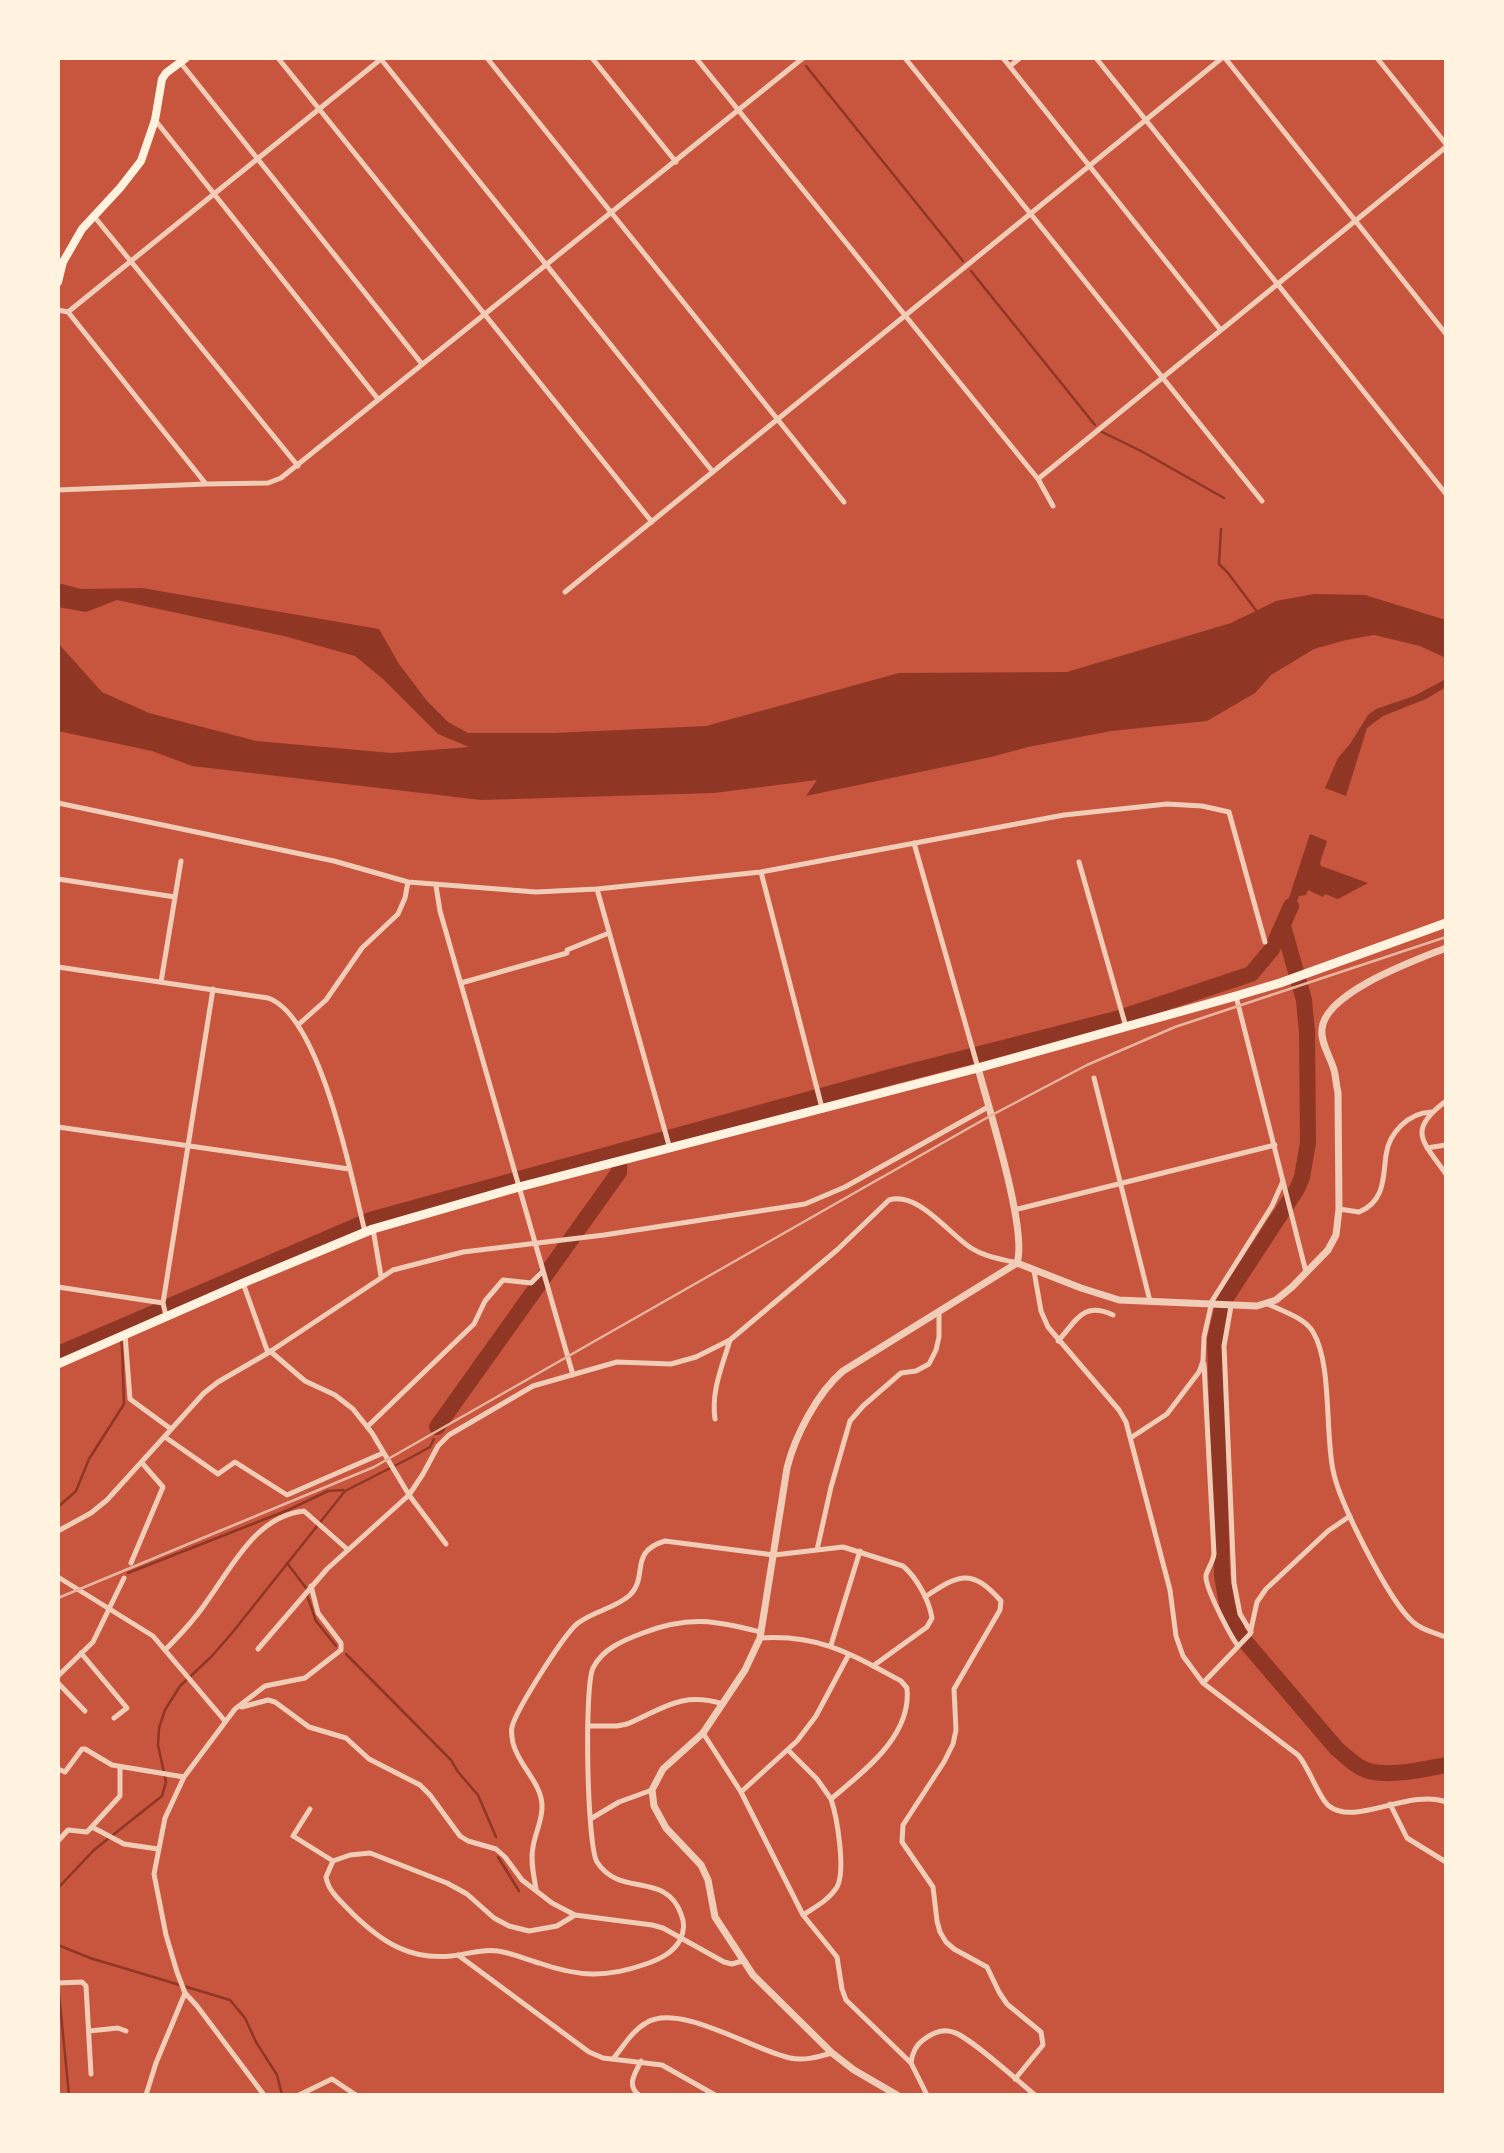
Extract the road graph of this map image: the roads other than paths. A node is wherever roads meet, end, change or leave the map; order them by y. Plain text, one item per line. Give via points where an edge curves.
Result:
1 (278, 58) edge
2 (381, 58) edge
3 (487, 58) edge
4 (592, 58) edge
5 (696, 58) edge
6 (803, 58) edge
7 (905, 58) edge
8 (1003, 58) edge
9 (1020, 58) edge
10 (1096, 58) edge
11 (1223, 58) edge
12 (1377, 58) edge
13 (183, 60) edge
14 (1010, 66) junction
15 (321, 110) junction
16 (739, 110) junction
17 (155, 120) junction
18 (1145, 120) junction
19 (1446, 145) edge
20 (258, 160) junction
21 (676, 162) junction
22 (1089, 165) junction
23 (214, 195) junction
24 (1030, 213) junction
25 (612, 214) junction
26 (93, 215) junction
27 (1355, 220) junction
28 (61, 261) edge
29 (131, 262) junction
30 (547, 264) junction
31 (58, 282) edge
32 (1278, 283) junction
33 (58, 310) edge
34 (68, 312) junction
35 (485, 314) junction
36 (903, 315) junction
37 (1220, 330) junction
38 (1446, 334) edge
39 (422, 364) junction
40 (1163, 377) junction
41 (378, 399) junction
42 (778, 419) junction
43 (298, 466) junction
44 (713, 471) junction
45 (1038, 479) junction
46 (206, 484) junction
47 (58, 490) edge
48 (1446, 494) edge
49 (844, 502) dead end
50 (1262, 502) dead end
51 (1053, 506) dead end
52 (652, 522) junction
53 (565, 592) dead end
54 (58, 803) edge
55 (914, 843) junction
56 (181, 861) dead end
57 (1079, 862) dead end
58 (761, 872) junction
59 (58, 879) edge
60 (408, 882) junction
61 (436, 886) junction
62 (597, 889) junction
63 (175, 897) junction
64 (1446, 923) edge
65 (609, 933) junction
66 (1265, 942) dead end
67 (1446, 948) edge
68 (58, 967) edge
69 (161, 982) junction
70 (461, 982) junction
71 (213, 989) junction
72 (1236, 996) junction
73 (298, 1025) junction
74 (1126, 1027) junction
75 (975, 1059) junction
76 (1094, 1078) dead end
77 (1446, 1101) edge
78 (988, 1107) junction
79 (822, 1108) junction
80 (1431, 1112) junction
81 (58, 1127) edge
82 (1275, 1145) junction
83 (1446, 1145) edge
84 (187, 1146) junction
85 (1427, 1148) junction
86 (670, 1149) junction
87 (349, 1169) junction
88 (1446, 1174) edge
89 (1121, 1184) junction
90 (1283, 1184) junction
91 (519, 1187) junction
92 (1339, 1209) junction
93 (1014, 1210) junction
94 (369, 1231) junction
95 (535, 1242) junction
96 (1017, 1263) junction
97 (1034, 1270) junction
98 (543, 1271) junction
99 (1306, 1272) junction
100 (381, 1276) junction
101 (243, 1283) junction
102 (58, 1287) edge
103 (1150, 1301) junction
104 (163, 1303) junction
105 (1213, 1304) junction
106 (1268, 1304) junction
107 (1230, 1306) junction
108 (939, 1311) junction
109 (1113, 1315) dead end
110 (166, 1316) junction
111 (125, 1334) junction
112 (730, 1340) junction
113 (1058, 1340) junction
114 (269, 1352) junction
115 (1203, 1361) junction
116 (58, 1364) edge
117 (573, 1375) junction
118 (715, 1419) dead end
119 (367, 1427) junction
120 (172, 1429) junction
121 (165, 1437) junction
122 (1132, 1437) junction
123 (383, 1453) junction
124 (142, 1463) junction
125 (409, 1495) junction
126 (1350, 1516) junction
127 (58, 1531) edge
128 (446, 1544) dead end
129 (347, 1549) junction
130 (817, 1550) junction
131 (860, 1551) junction
132 (774, 1555) junction
133 (131, 1563) dead end
134 (58, 1577) edge
135 (124, 1578) dead end
136 (311, 1586) junction
137 (925, 1597) junction
138 (111, 1609) junction
139 (1250, 1633) junction
140 (761, 1635) junction
141 (1446, 1637) edge
142 (831, 1645) junction
143 (1238, 1645) junction
144 (166, 1649) junction
145 (258, 1649) dead end
146 (81, 1653) junction
147 (848, 1656) junction
148 (873, 1666) junction
149 (58, 1676) edge
150 (1203, 1683) junction
151 (58, 1684) edge
152 (723, 1704) junction
153 (235, 1709) junction
154 (85, 1711) dead end
155 (114, 1718) dead end
156 (225, 1721) junction
157 (589, 1726) junction
158 (704, 1733) junction
159 (789, 1751) junction
160 (120, 1767) junction
161 (58, 1769) edge
162 (184, 1777) junction
163 (652, 1790) junction
164 (741, 1792) junction
165 (831, 1799) junction
166 (1446, 1802) edge
167 (1390, 1804) junction
168 (310, 1809) dead end
169 (592, 1818) junction
170 (92, 1827) junction
171 (58, 1841) edge
172 (158, 1849) junction
173 (333, 1861) junction
174 (1446, 1862) edge
175 (536, 1889) junction
176 (575, 1915) junction
177 (803, 1915) junction
178 (681, 1939) junction
179 (457, 1955) junction
180 (742, 1961) junction
181 (61, 1983) edge
182 (185, 1993) junction
183 (89, 2031) junction
184 (126, 2031) dead end
185 (832, 2053) junction
186 (613, 2059) junction
187 (641, 2061) junction
188 (911, 2063) junction
189 (91, 2074) dead end
190 (1015, 2079) junction
191 (146, 2095) edge
192 (264, 2095) edge
193 (299, 2095) edge
194 (356, 2095) edge
195 (639, 2095) edge
196 (715, 2095) edge
197 (897, 2095) edge
198 (926, 2095) edge
199 (1035, 2095) edge

1 - 15 street
2 - 15 street
2 - 30 street
3 - 25 street
4 - 21 street
5 - 16 street
6 - 16 street
7 - 24 street
8 - 14 street
9 - 14 street
10 - 18 street
11 - 18 street
11 - 27 street
12 - 19 street
13 - 17 main road via 162,79
13 - 20 street
14 - 22 street
15 - 20 street
15 - 35 street
16 - 21 street
16 - 36 street
17 - 23 street
17 - 26 main road via 141,161
18 - 22 street
18 - 32 street
19 - 27 street
20 - 23 street
20 - 39 street
21 - 25 street
22 - 24 street
22 - 37 street
23 - 29 street
23 - 41 street
24 - 36 street
24 - 40 street
25 - 30 street
25 - 42 street
26 - 28 main road
26 - 29 street
27 - 32 street
27 - 38 street
28 - 31 main road
29 - 34 street
29 - 43 street
30 - 35 street
30 - 44 street
32 - 37 street
32 - 48 street
33 - 34 street
34 - 46 street
35 - 39 street
35 - 52 street
36 - 42 street
36 - 45 street
37 - 40 street
39 - 41 street
40 - 45 street
40 - 50 street
41 - 43 street
42 - 44 street
42 - 49 street
43 - 46 street via 271,482
44 - 52 street
45 - 51 street
46 - 47 street
52 - 53 street
54 - 60 street via 334,861
55 - 58 street
55 - 66 street via 1065,816 1167,804 1229,813
55 - 75 street
56 - 63 street
57 - 74 street
58 - 62 street
58 - 79 street
59 - 63 street
60 - 61 street
60 - 73 street via 398,914 362,948 326,1000
61 - 62 street via 536,892
61 - 70 street
62 - 65 street
63 - 69 street
64 - 72 highway
65 - 70 street via 567,953
65 - 86 street
67 - 92 street via 1366,984 1335,1005 1324,1020 1322,1037 1338,1092
68 - 69 street
69 - 71 street
70 - 91 street
71 - 73 street via 274,1000
71 - 84 street
72 - 74 highway
72 - 82 street
73 - 87 street via 320,1069
74 - 75 highway
75 - 78 street
75 - 79 highway
76 - 89 street
77 - 80 street
78 - 93 street
78 - 95 street via 845,1187 805,1204
79 - 86 highway
80 - 85 street via 1422,1133
80 - 92 street via 1412,1115 1397,1131 1386,1152 1384,1184 1371,1203 1359,1212
81 - 84 street
82 - 89 street
82 - 90 street
83 - 85 street
84 - 87 street
84 - 104 street
85 - 88 street
86 - 91 highway
87 - 94 street
89 - 93 street
89 - 103 street
90 - 99 street
90 - 105 street
91 - 94 highway
91 - 95 street
92 - 99 street via 1333,1242
93 - 96 street via 1019,1236
94 - 100 street
94 - 101 highway
95 - 98 street
95 - 100 street via 463,1252
96 - 97 street
96 - 108 street
96 - 112 street via 973,1250 930,1213 897,1198 881,1206 837,1250
97 - 103 street via 1100,1295
97 - 113 street via 1041,1311
98 - 117 street
98 - 119 street via 531,1283 503,1280 474,1324
99 - 106 street
100 - 114 street
101 - 110 highway
101 - 114 street
102 - 104 street
103 - 105 street
104 - 110 street
105 - 107 street
105 - 115 street
106 - 107 street
106 - 126 street via 1306,1323 1317,1341 1333,1470
107 - 139 street via 1224,1346 1234,1583 1240,1614
108 - 130 street via 939,1337 929,1364 901,1373 850,1421
108 - 132 street via 843,1371 823,1391 790,1454
109 - 113 street via 1089,1310
110 - 111 highway
111 - 116 highway
111 - 120 street via 130,1399
112 - 117 street via 671,1364 617,1362
112 - 118 street via 713,1402
113 - 122 street via 1119,1410
114 - 119 street via 305,1381 344,1401
114 - 120 street via 204,1393
115 - 122 street via 1167,1414
115 - 143 street via 1214,1554 1206,1580
117 - 125 street via 526,1390 449,1435
119 - 123 street
120 - 121 street
121 - 123 street via 218,1474 235,1462 287,1495
121 - 124 street
122 - 150 street via 1170,1590 1176,1636 1183,1656
123 - 125 street
124 - 127 street via 91,1513
124 - 133 street via 163,1487
125 - 128 street
125 - 129 street
126 - 139 street via 1266,1589
126 - 141 street via 1406,1615
129 - 136 street
129 - 144 street via 304,1511 266,1526
130 - 131 street via 842,1547
130 - 132 street
131 - 137 street via 903,1566
131 - 142 street
132 - 140 street
132 - 175 street via 657,1543 640,1560 632,1593 581,1621 560,1644 512,1728 518,1757 542,1803 532,1851
134 - 138 street
135 - 138 street
136 - 145 street
136 - 153 street via 321,1619 341,1643 341,1650 305,1678 265,1686
137 - 148 street via 932,1618 927,1626
137 - 190 street via 963,1576 1001,1601 954,1689 953,1744 903,1825 901,1836 933,1887 940,1932 946,1942 988,1967 1007,2004 1041,2032 1043,2045
138 - 144 street
138 - 146 street via 93,1642
139 - 143 street
140 - 142 street
140 - 152 street
140 - 157 street via 720,1622 679,1621 614,1646 591,1671
142 - 147 street
143 - 150 street
144 - 156 street
146 - 149 street
146 - 155 street via 127,1708
147 - 148 street
147 - 159 street via 816,1716
148 - 165 street via 907,1688 906,1711 872,1765
150 - 167 street via 1298,1755 1327,1805 1343,1814
151 - 154 street
152 - 157 street via 681,1700 626,1724
152 - 158 street
153 - 156 street
153 - 175 street via 268,1700 309,1727 346,1738 369,1759 420,1785 460,1836 496,1849 522,1881
156 - 162 street
157 - 169 street
158 - 163 street via 663,1769
158 - 164 street
159 - 164 street
159 - 165 street
160 - 161 street via 82,1749 65,1772
160 - 162 street
160 - 170 street via 120,1796
162 - 172 street via 165,1818
163 - 169 street
163 - 180 street via 662,1823 706,1873 715,1917
164 - 177 street
165 - 177 street via 839,1882 829,1897
166 - 167 street via 1424,1797
167 - 174 street via 1406,1838
168 - 173 street via 293,1836
169 - 178 street via 593,1854 600,1867 616,1880 660,1889 673,1899 684,1922
170 - 171 street via 84,1833 68,1830
170 - 172 street via 124,1844
172 - 182 street via 155,1874 162,1918
173 - 176 street via 370,1853 447,1884 467,1894 494,1918 529,1931 556,1926
173 - 179 street via 327,1871 328,1886 380,1939 419,1954
175 - 176 street
176 - 178 street via 652,1925
177 - 188 street via 837,1957 846,2000
178 - 179 street via 655,1961 600,1975 565,1972 499,1951
178 - 180 street via 729,1964
179 - 186 street via 574,2043 596,2056
180 - 185 street
181 - 183 street via 86,1986
182 - 191 street
182 - 192 street
183 - 184 street
183 - 189 street
185 - 186 street via 790,2058 710,2028 664,2018 639,2028
185 - 197 street
186 - 187 street
187 - 195 street via 631,2085
187 - 196 street via 662,2065
188 - 190 street via 912,2054 927,2036 937,2031 955,2032
188 - 198 street
190 - 199 street
193 - 194 street via 332,2079

